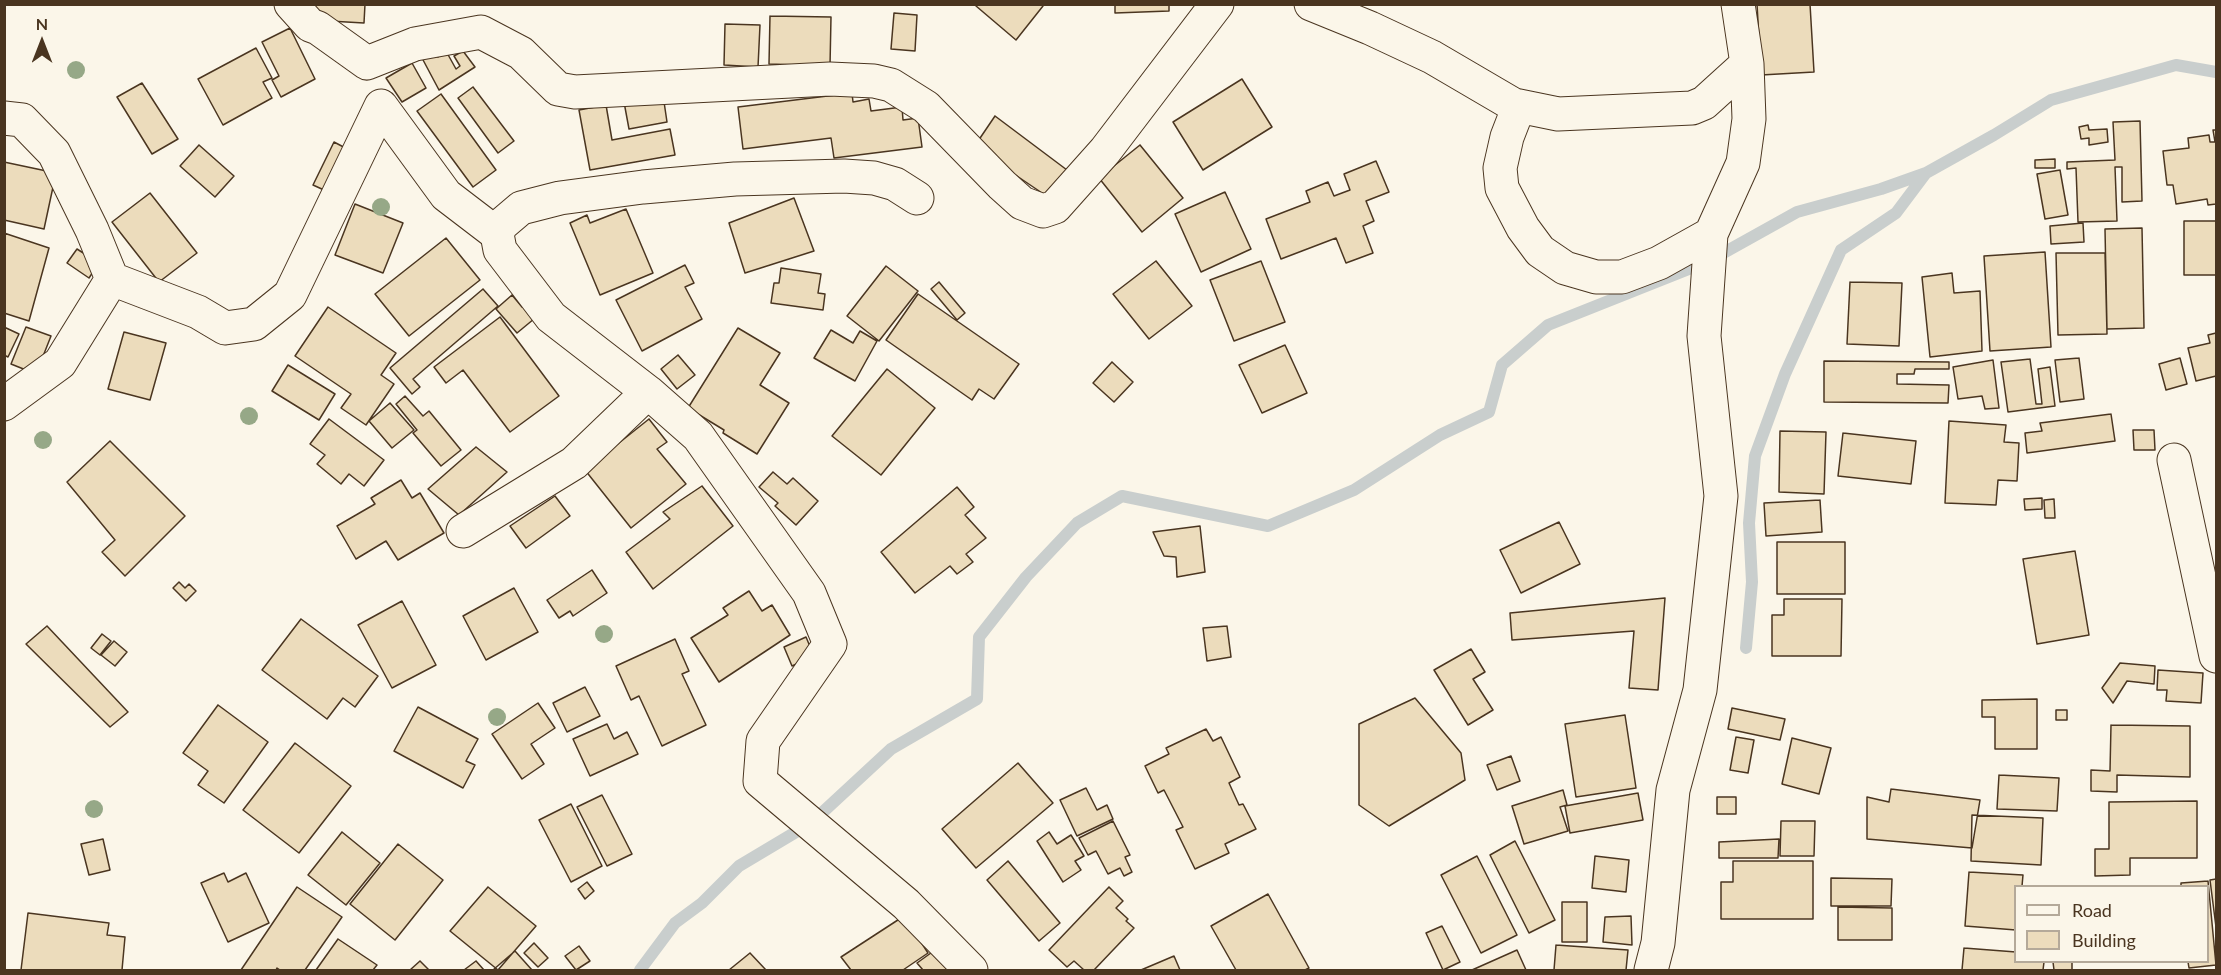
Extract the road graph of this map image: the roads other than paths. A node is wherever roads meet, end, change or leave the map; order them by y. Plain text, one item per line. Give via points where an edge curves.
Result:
1 (291, 4) edge
2 (1217, 4) edge
3 (1311, 4) edge
4 (1738, 4) edge
5 (367, 63) junction
6 (1747, 64) junction
7 (381, 106) junction
8 (1519, 106) junction
9 (4, 118) edge
10 (917, 198) dead end
11 (497, 234) junction
12 (1711, 234) junction
13 (112, 279) junction
14 (648, 392) junction
15 (4, 404) edge
16 (2174, 460) dead end
17 (463, 531) dead end
18 (2217, 656) edge
19 (971, 970) edge
20 (1651, 970) edge

1 - 5 street via 310,25
2 - 5 street via 1105,151 1055,207 1044,211 1022,203 926,107 882,83 830,79 575,92 558,89 520,53 481,32 415,44
3 - 8 street via 1432,57 1488,92
4 - 6 street
5 - 7 street
6 - 8 street via 1704,103 1692,108 1558,114
6 - 12 street via 1749,118 1743,163
7 - 11 street via 446,195
7 - 13 street via 290,295 254,324 225,328 198,312
8 - 12 street via 1500,168 1502,188 1540,251 1565,268 1596,277 1623,277 1659,263
9 - 13 street via 22,120 54,153
10 - 11 street via 895,184 844,176 643,186 521,208 508,217
11 - 14 street via 500,250 551,317
12 - 20 street via 1704,336 1721,496 1700,690 1673,790 1658,943
13 - 15 street via 60,363
14 - 17 street via 574,463
14 - 19 street via 698,436 809,593 830,644 763,741 760,782 906,904
16 - 18 street

